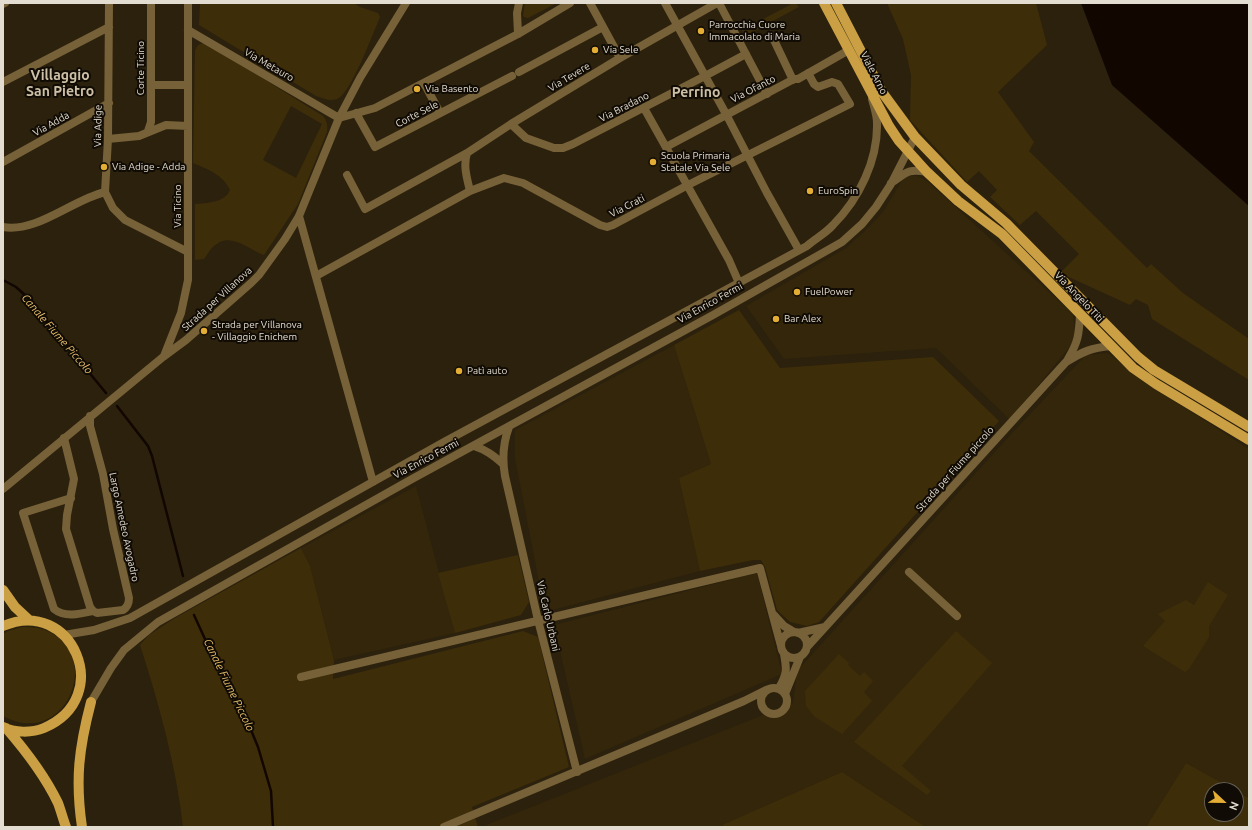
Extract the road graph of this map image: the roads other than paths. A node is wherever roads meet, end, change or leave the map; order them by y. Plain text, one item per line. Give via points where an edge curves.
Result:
1 (109, 3) edge
2 (151, 3) edge
3 (188, 3) edge
4 (406, 3) edge
5 (519, 3) edge
6 (570, 3) edge
7 (590, 3) edge
8 (665, 3) edge
9 (718, 3) edge
10 (824, 3) edge
11 (836, 3) edge
12 (677, 26) junction
13 (109, 27) junction
14 (603, 27) junction
15 (188, 30) junction
16 (518, 34) junction
17 (773, 38) dead end
18 (849, 50) junction
19 (746, 54) junction
20 (620, 58) junction
21 (808, 73) junction
22 (705, 76) junction
23 (793, 80) junction
24 (3, 82) edge
25 (424, 82) junction
26 (151, 85) junction
27 (188, 85) junction
28 (767, 94) junction
29 (871, 94) junction
30 (109, 103) junction
31 (644, 108) junction
32 (356, 113) junction
33 (440, 113) junction
34 (726, 114) junction
35 (339, 118) junction
36 (511, 124) junction
37 (188, 126) junction
38 (148, 131) junction
39 (915, 137) junction
40 (108, 139) junction
41 (666, 147) junction
42 (908, 151) junction
43 (467, 153) junction
44 (747, 156) junction
45 (3, 162) edge
46 (927, 172) junction
47 (347, 175) dead end
48 (891, 184) junction
49 (688, 185) junction
50 (470, 191) junction
51 (105, 192) junction
52 (299, 216) junction
53 (3, 228) edge
54 (799, 250) junction
55 (188, 252) junction
56 (316, 276) junction
57 (739, 283) junction
58 (1080, 315) junction
59 (1111, 346) junction
60 (163, 357) junction
61 (1066, 362) junction
62 (90, 416) junction
63 (509, 427) junction
64 (1249, 427) edge
65 (64, 438) junction
66 (1249, 440) edge
67 (474, 446) junction
68 (502, 464) junction
69 (373, 482) junction
70 (3, 489) edge
71 (71, 498) junction
72 (909, 572) dead end
73 (3, 590) edge
74 (93, 611) junction
75 (772, 614) junction
76 (957, 616) dead end
77 (29, 620) junction
78 (538, 620) junction
79 (3, 626) edge
80 (825, 627) junction
81 (796, 632) junction
82 (64, 635) junction
83 (807, 647) junction
84 (782, 650) junction
85 (800, 657) junction
86 (301, 677) dead end
87 (81, 681) junction
88 (779, 688) junction
89 (766, 690) junction
90 (785, 694) junction
91 (744, 701) junction
92 (91, 702) junction
93 (762, 706) junction
94 (68, 712) junction
95 (5, 727) edge
96 (577, 772) junction
97 (66, 827) edge
98 (82, 827) edge
99 (444, 827) edge

1 - 13 street, Via Adige
2 - 26 street, Corte Ticino
3 - 15 street, Via Ticino
4 - 35 street, Strada per Villanova
5 - 16 street
6 - 16 street
7 - 14 street
8 - 12 street
9 - 12 street, Via Tevere
9 - 19 street
10 - 18 main road, Viale Arno
11 - 39 main road, Viale Arno via 882,92
12 - 20 street, Via Tevere
12 - 22 street
13 - 24 street
13 - 30 street, Via Adige
14 - 20 street
14 - 33 street, Corte Sele
15 - 27 street, Via Ticino
15 - 35 street, Via Metauro
16 - 25 street
17 - 23 street
18 - 21 street, Via Ofanto
18 - 29 main road, Viale Arno
19 - 22 street, Via Bradano
19 - 28 street
20 - 36 street, Via Tevere
21 - 23 street, Via Ofanto
21 - 44 street, Via Crati via 818,87 832,82 838,84 850,104
22 - 31 street, Via Bradano
22 - 34 street
23 - 28 street, Via Ofanto
25 - 32 street via 375,108
25 - 33 street
26 - 27 street
26 - 38 street, Corte Ticino via 152,122
27 - 37 street, Via Ticino
28 - 34 street, Via Ofanto
29 - 42 main road, Viale Arno via 889,126
29 - 54 street, Via Enrico Fermi via 877,122 876,137 872,160 863,182 854,199 833,226
30 - 40 street, Via Adige
30 - 45 street, Via Adda
31 - 36 street, Via Bradano via 563,148 554,148 526,138
31 - 41 street
32 - 33 street, Corte Sele via 374,147
32 - 35 street
34 - 41 street, Via Ofanto
34 - 44 street
35 - 52 street, Strada per Villanova
36 - 43 street, Via Tevere
37 - 38 street via 166,126
37 - 55 street, Via Ticino
38 - 40 street via 139,136
39 - 42 street, Via Enrico Fermi
39 - 64 main road, Via Angelo Titi via 961,186 1006,223 1138,357 1154,370
40 - 51 street, Via Adige
41 - 49 street
42 - 46 main road, Via Angelo Titi
42 - 48 street, Via Enrico Fermi
43 - 47 street, Via Tevere via 364,209
43 - 50 street via 465,169
44 - 49 street, Via Crati
44 - 54 street
46 - 48 street, Via Enrico Fermi via 910,170
46 - 58 main road, Via Angelo Titi via 958,201 1002,234
48 - 63 street, Via Enrico Fermi via 862,224 842,242
49 - 50 street, Via Crati via 607,227 523,183 504,178
49 - 57 street
50 - 56 street, Via Crati
51 - 53 street via 91,195 32,225 13,229
51 - 55 street via 113,208 125,220
52 - 56 street
52 - 60 street, Strada per Villanova via 259,275 186,340
54 - 57 street, Via Enrico Fermi
55 - 60 street, Via Ticino via 188,280 181,313
56 - 69 street
57 - 69 street, Via Enrico Fermi
58 - 59 main road, Via Angelo Titi
58 - 61 street via 1080,333 1076,346
59 - 61 street, Strada per Fiume piccolo via 1083,351
59 - 66 main road, Via Angelo Titi via 1133,368 1156,384
60 - 62 street, Strada per Villanova
61 - 80 street, Strada per Fiume piccolo
62 - 65 street, Strada per Villanova
62 - 74 street, Largo Amedeo Avogadro via 90,426 104,474 113,529 129,598 129,603 123,610 97,613
63 - 67 street, Via Enrico Fermi
63 - 68 street, Via Carlo Urbani
65 - 70 street, Strada per Villanova
65 - 71 street via 74,479
67 - 68 street via 493,454
67 - 92 street, Via Enrico Fermi via 158,622 124,650
68 - 78 street, Via Carlo Urbani
69 - 82 street, Via Enrico Fermi via 130,618 94,630
71 - 74 street via 66,515 66,529
71 - 74 street, Largo Amedeo Avogadro via 23,513 54,609 70,615
72 - 76 street
73 - 77 main road via 15,607
75 - 78 street via 760,568
75 - 81 street via 784,626
75 - 84 street
77 - 79 main road
77 - 82 main road via 48,625
78 - 86 street
78 - 96 street, Via Carlo Urbani
80 - 81 street
80 - 83 street, Strada per Fiume piccolo
81 - 83 street via 805,638
81 - 84 street via 786,635 781,642
82 - 87 main road via 75,648 80,664
83 - 85 street
84 - 85 street via 791,658
84 - 88 street via 787,668
85 - 90 street
87 - 92 main road
87 - 94 main road via 77,698
88 - 89 street
88 - 90 street
89 - 91 street
89 - 93 street via 761,697
90 - 93 street via 786,706 780,713 768,712
91 - 93 street via 756,702
91 - 96 street
92 - 94 main road
92 - 98 main road, Via Enrico Fermi via 78,766
94 - 95 main road via 55,723 40,730 23,732
95 - 97 main road via 25,749 42,776 58,803
96 - 99 street

